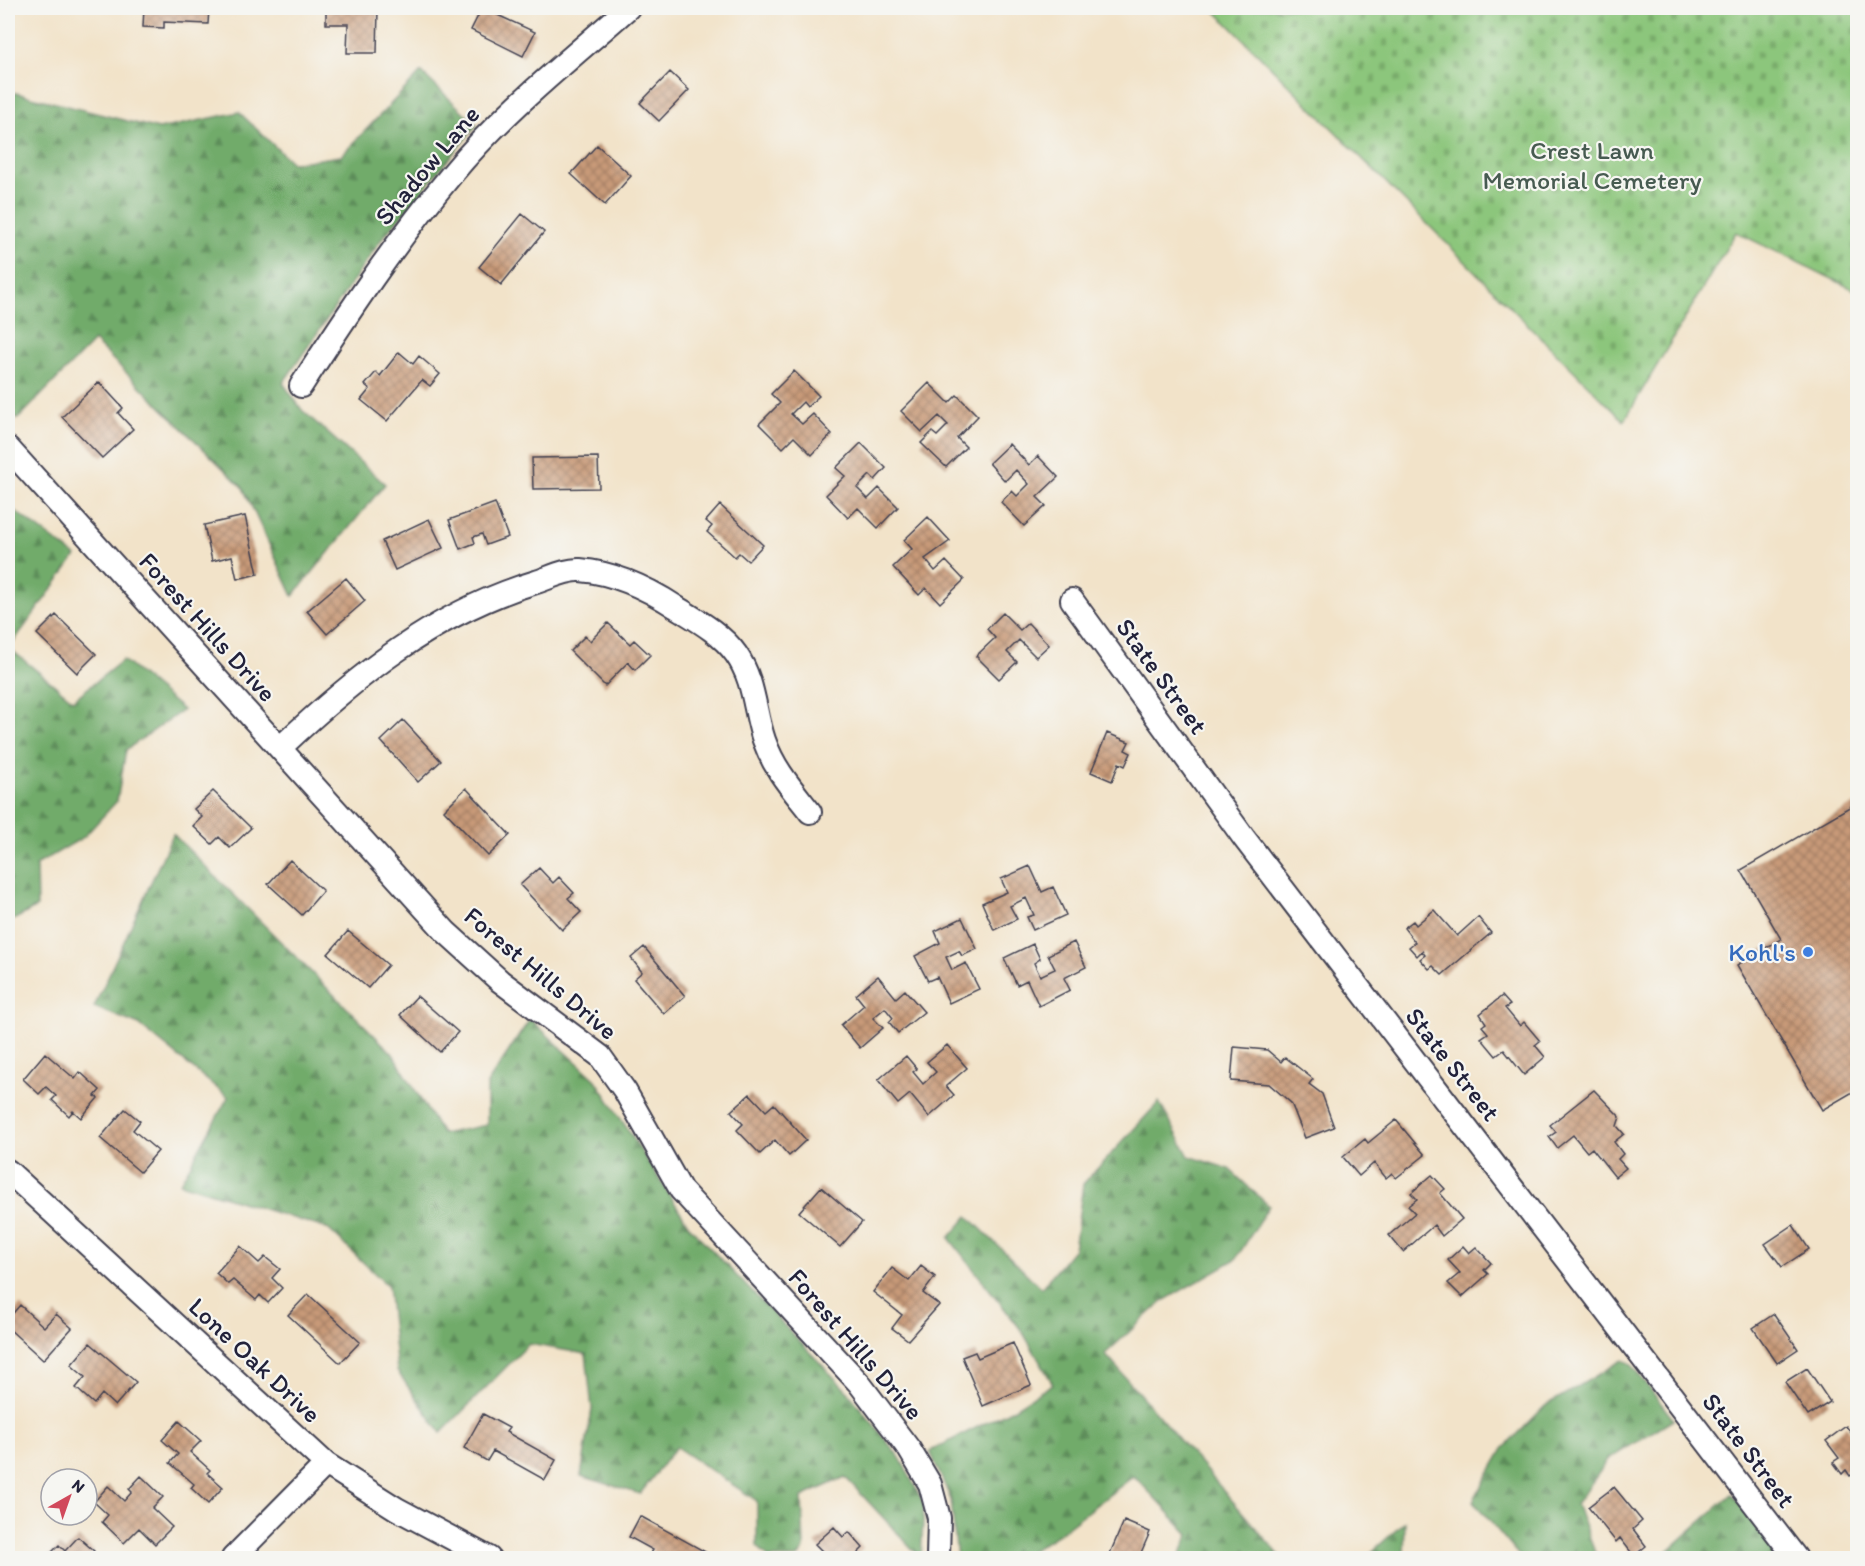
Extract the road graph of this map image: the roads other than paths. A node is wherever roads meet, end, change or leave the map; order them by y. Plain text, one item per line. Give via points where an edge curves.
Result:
1 (628, 8) edge
2 (301, 386) dead end
3 (8, 448) edge
4 (1072, 600) dead end
5 (280, 748) junction
6 (810, 812) dead end
7 (8, 1171) edge
8 (326, 1464) junction
9 (233, 1558) edge
10 (489, 1558) edge
11 (938, 1558) edge
12 (1796, 1558) edge

1 - 2 street, Shadow Lane via 512,111 453,173 374,274
3 - 5 street, Forest Hills Drive
4 - 12 street, State Street via 1244,838
5 - 6 street via 361,676 427,630 496,597 577,569 615,576 657,595 712,630 736,654 750,681 764,740 778,772
5 - 11 street, Forest Hills Drive via 446,932 500,981 600,1056 625,1091 681,1190 859,1383 909,1449 930,1484 939,1518
7 - 8 street, Lone Oak Drive
8 - 9 street
8 - 10 street, Lone Oak Drive via 397,1509

